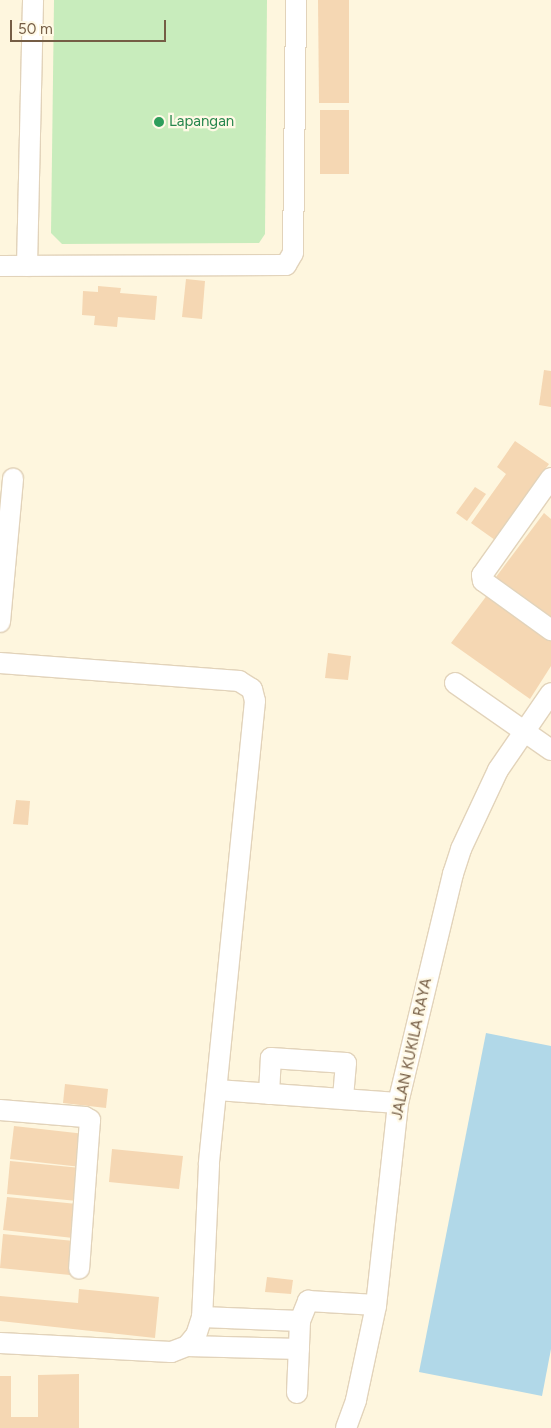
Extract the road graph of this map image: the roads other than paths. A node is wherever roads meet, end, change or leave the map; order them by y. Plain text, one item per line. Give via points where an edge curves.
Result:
1 (33, 0) edge
2 (296, 0) edge
3 (0, 266) edge
4 (27, 266) junction
5 (551, 478) edge
6 (13, 479) dead end
7 (543, 505) edge
8 (0, 622) edge
9 (551, 630) edge
10 (0, 663) edge
11 (455, 682) dead end
12 (551, 693) edge
13 (524, 731) junction
14 (551, 750) edge
15 (217, 1090) junction
16 (269, 1094) junction
17 (343, 1099) junction
18 (398, 1104) junction
19 (0, 1110) edge
20 (79, 1269) dead end
21 (376, 1305) junction
22 (202, 1317) junction
23 (300, 1321) junction
24 (0, 1343) edge
25 (187, 1346) junction
26 (299, 1349) junction
27 (297, 1393) dead end
28 (346, 1428) edge

1 - 4 street
2 - 4 street via 293,252 286,265
3 - 4 street
5 - 7 street
6 - 8 street
7 - 9 street via 482,575 483,581
10 - 15 street via 239,681 252,689 255,701
11 - 13 street
12 - 13 street, JALAN KUKILA RAYA
13 - 14 street
13 - 18 street, JALAN KUKILA RAYA via 498,770 461,849
15 - 16 street
15 - 22 street via 209,1165
16 - 17 street
16 - 17 street via 271,1058 346,1063
17 - 18 street
18 - 21 street, JALAN KUKILA RAYA
19 - 20 street via 90,1120
21 - 23 street via 308,1301
21 - 28 street, JALAN KUKILA RAYA via 356,1400
22 - 23 street
22 - 25 street via 196,1335
23 - 26 street
24 - 25 street via 171,1352
25 - 26 street
26 - 27 street

